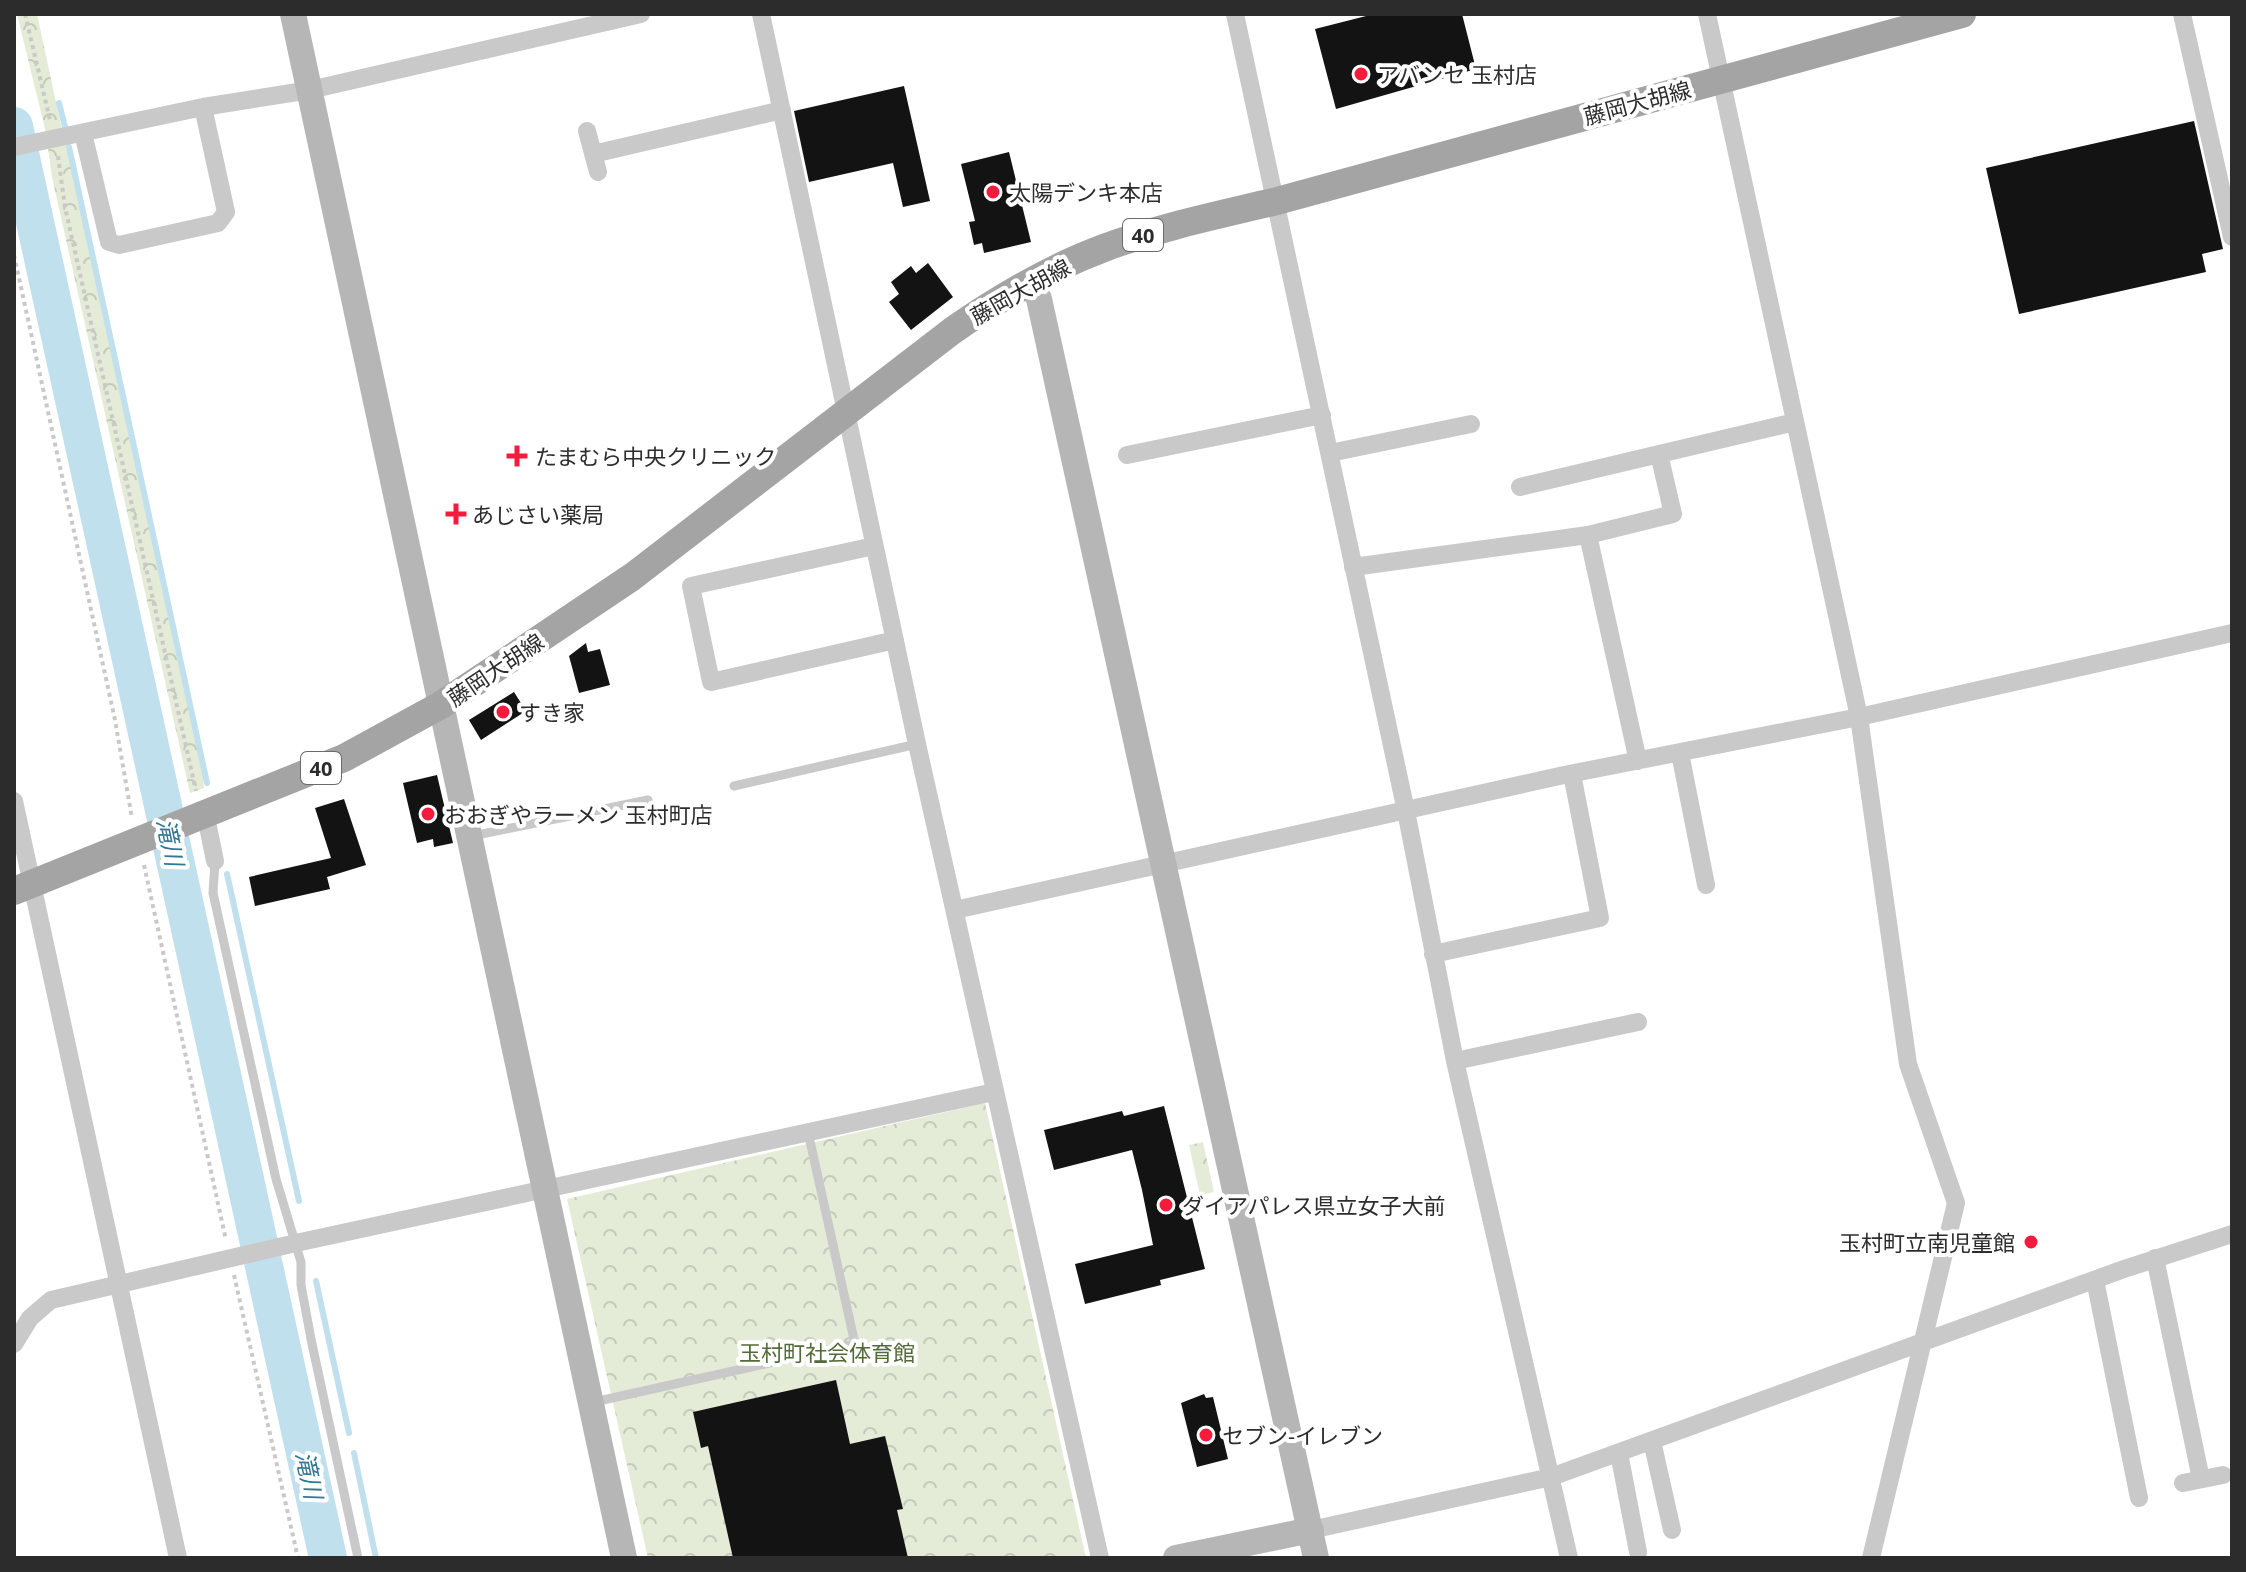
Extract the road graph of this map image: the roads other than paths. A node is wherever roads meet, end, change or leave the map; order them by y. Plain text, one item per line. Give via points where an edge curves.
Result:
1 (293, 14) edge
2 (641, 14) edge
3 (761, 14) edge
4 (1235, 14) edge
5 (1707, 14) edge
6 (1962, 14) edge
7 (2182, 14) edge
8 (1721, 79) junction
9 (310, 90) junction
10 (203, 107) junction
11 (782, 110) junction
12 (587, 131) dead end
13 (83, 133) junction
14 (14, 147) edge
15 (1277, 201) junction
16 (2232, 237) edge
17 (1031, 282) junction
18 (847, 409) junction
19 (1322, 415) junction
20 (1795, 422) junction
21 (1471, 424) dead end
22 (1330, 453) junction
23 (1659, 454) junction
24 (1127, 455) dead end
25 (1520, 487) dead end
26 (1588, 535) junction
27 (874, 546) junction
28 (1353, 567) junction
29 (2232, 633) edge
30 (895, 640) junction
31 (441, 705) junction
32 (1859, 717) junction
33 (917, 744) junction
34 (1680, 753) junction
35 (1638, 761) junction
36 (1572, 774) junction
37 (734, 786) dead end
38 (648, 800) dead end
39 (14, 801) edge
40 (198, 808) junction
41 (1406, 811) junction
42 (470, 837) junction
43 (215, 861) joint
44 (1164, 864) junction
45 (1706, 885) dead end
46 (23, 887) edge
47 (955, 910) junction
48 (1433, 954) junction
49 (1638, 1022) dead end
50 (1455, 1061) junction
51 (994, 1092) junction
52 (808, 1132) junction
53 (546, 1189) junction
54 (2232, 1234) edge
55 (292, 1244) junction
56 (2155, 1258) junction
57 (2095, 1280) junction
58 (117, 1284) junction
59 (1924, 1341) junction
60 (14, 1344) edge
61 (591, 1403) junction
62 (1652, 1441) junction
63 (1619, 1453) junction
64 (2223, 1475) dead end
65 (1551, 1477) junction
66 (2139, 1498) dead end
67 (1311, 1530) junction
68 (1672, 1530) dead end
69 (1638, 1552) dead end
70 (178, 1558) edge
71 (358, 1558) edge
72 (624, 1558) edge
73 (1100, 1558) edge
74 (1176, 1558) edge
75 (1316, 1558) edge
76 (1569, 1558) edge
77 (1871, 1558) edge

1 - 9 street
2 - 9 street
3 - 11 street
4 - 15 street
5 - 8 street
6 - 8 main road, 藤岡大胡線 / 40
7 - 16 street
8 - 15 main road, 藤岡大胡線 / 40
8 - 20 street
9 - 10 street
9 - 31 street
10 - 13 street
10 - 13 street via 226,212 223,221 119,245 109,242
11 - 12 street via 596,163
11 - 18 street
13 - 14 street
15 - 17 main road, 藤岡大胡線 / 40 via 1102,248
15 - 19 street
17 - 18 main road, 藤岡大胡線 / 40 via 952,331
17 - 44 street via 1039,299
18 - 27 street
18 - 31 main road, 藤岡大胡線 / 40 via 632,577
19 - 22 street
19 - 24 street
20 - 23 street
20 - 32 street
21 - 22 street
22 - 28 street
23 - 25 street
23 - 26 street via 1673,514
26 - 28 street
26 - 35 street
27 - 30 street
27 - 30 street via 691,586 711,682
28 - 41 street
29 - 32 street
30 - 33 street
31 - 40 main road, 藤岡大胡線 / 40 via 344,758
31 - 42 street
32 - 34 street
32 - 59 street via 1908,1064 1956,1203
33 - 37 lane
33 - 47 street
34 - 35 street
34 - 45 street
35 - 36 street
36 - 41 street
36 - 48 street via 1600,918
38 - 42 lane
39 - 46 street
40 - 43 street
40 - 46 main road, 40
41 - 44 street
41 - 48 street
42 - 53 street
43 - 55 lane via 213,893
44 - 47 street
44 - 67 street
46 - 58 street
47 - 51 street
48 - 50 street
49 - 50 street
50 - 65 street
51 - 52 street
51 - 73 street
52 - 53 street
52 - 61 lane via 855,1344
53 - 55 street
53 - 61 street
54 - 56 street
55 - 58 street
55 - 71 lane
56 - 57 street
56 - 64 street via 2192,1481
57 - 59 street
57 - 66 street
58 - 60 street via 51,1300 30,1318
58 - 70 street
59 - 62 street
59 - 77 street
61 - 72 street
62 - 63 street
62 - 68 street
63 - 65 street
63 - 69 street
65 - 67 street
65 - 76 street
67 - 74 street
67 - 75 street

